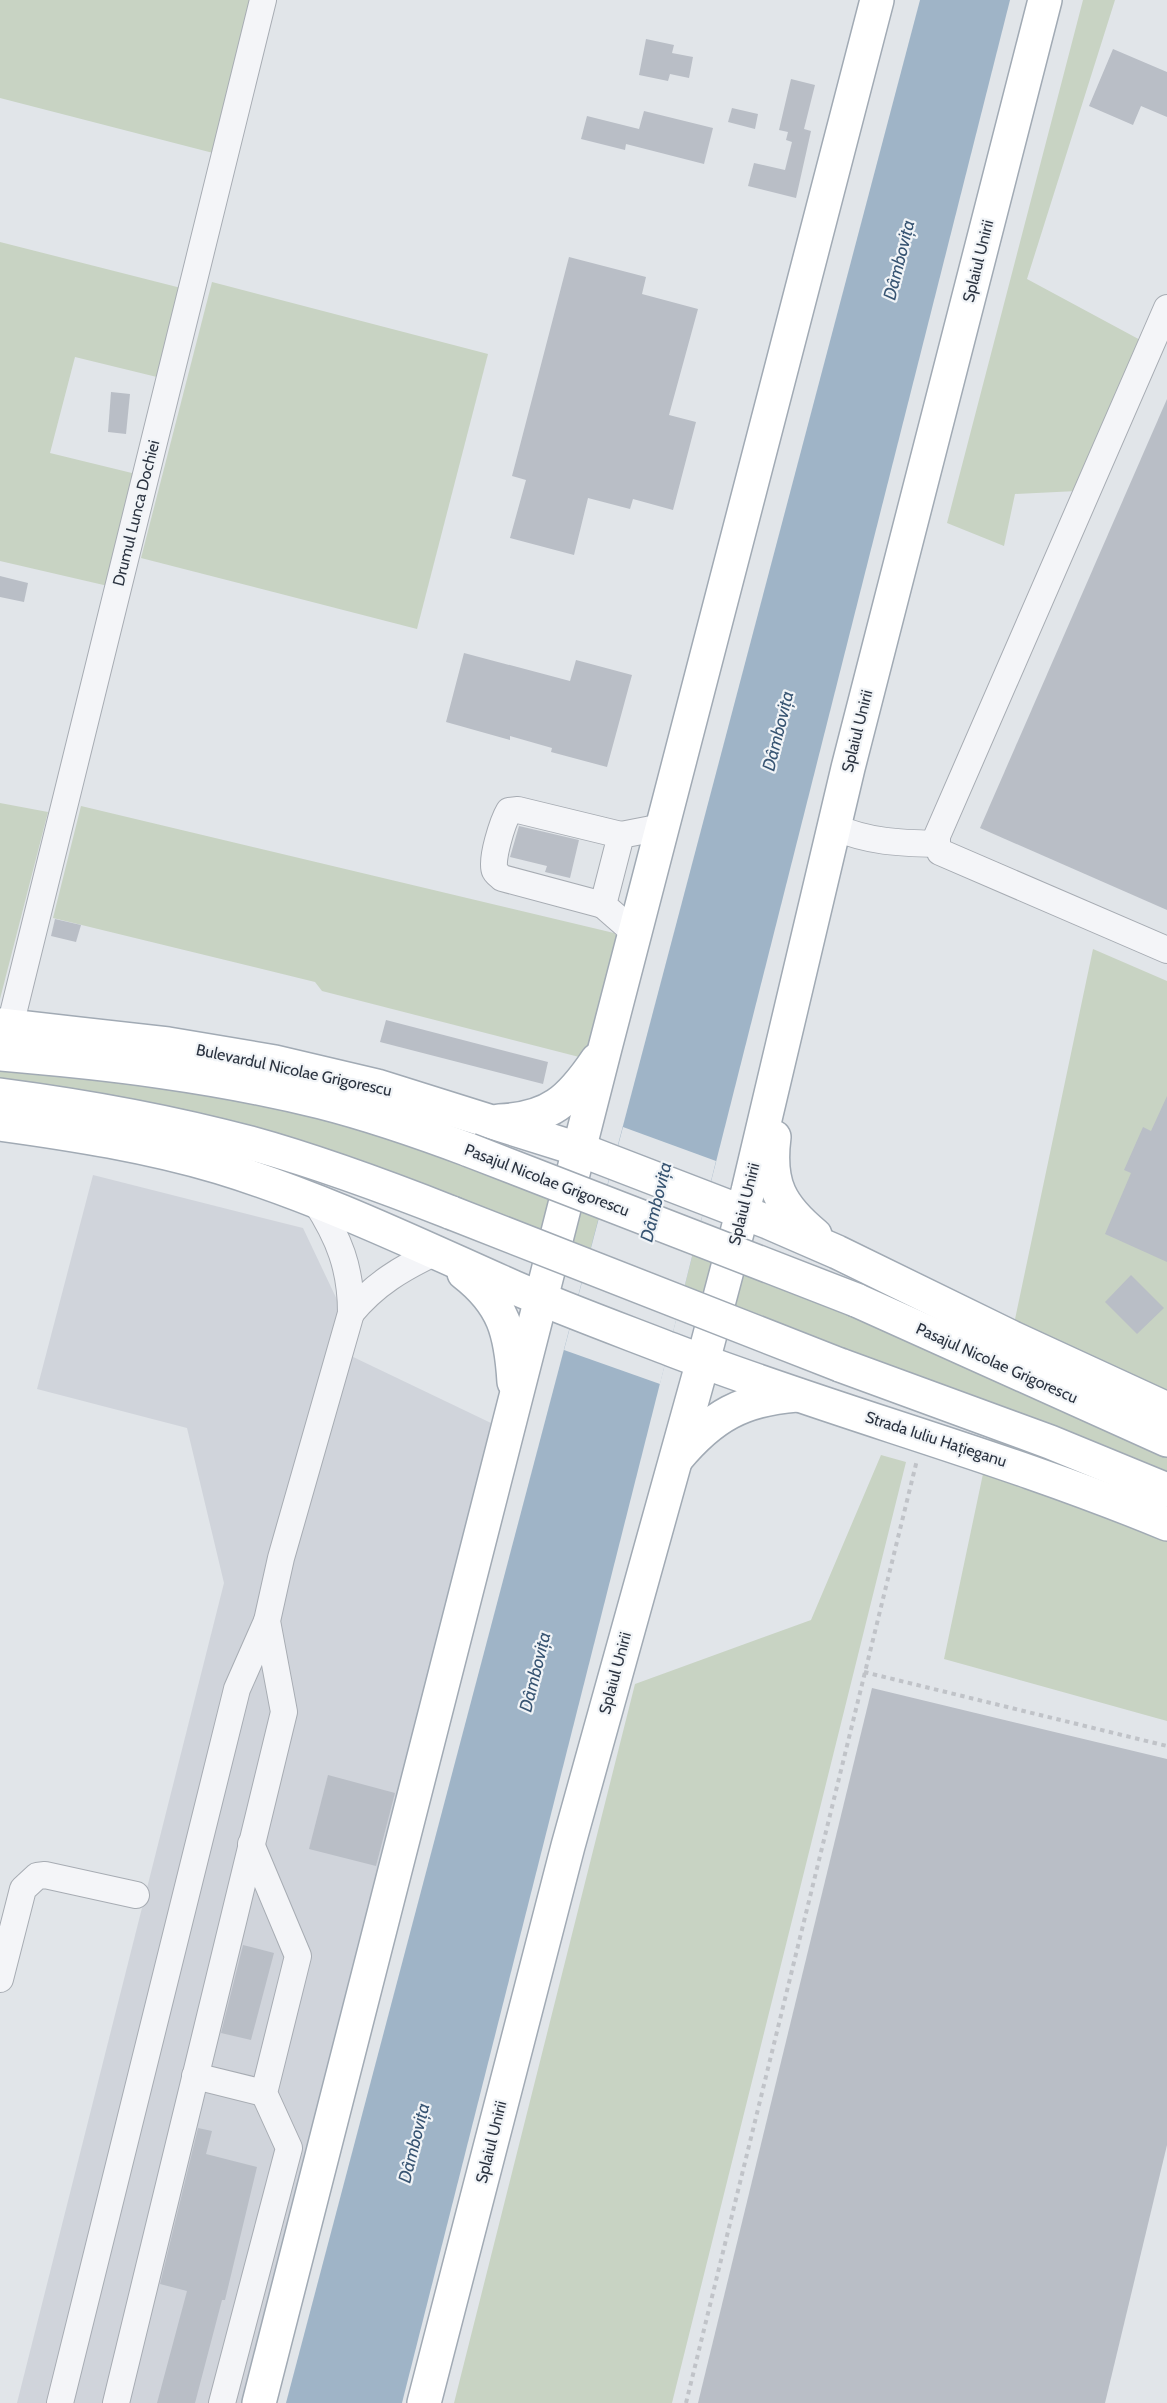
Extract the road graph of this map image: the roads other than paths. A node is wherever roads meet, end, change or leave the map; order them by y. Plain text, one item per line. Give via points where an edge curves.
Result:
1 (263, 0) edge
2 (877, 0) edge
3 (1045, 0) edge
4 (1167, 308) edge
5 (662, 827) junction
6 (834, 827) junction
7 (621, 835) junction
8 (937, 844) junction
9 (603, 905) junction
10 (635, 933) junction
11 (1167, 950) edge
12 (3, 1035) edge
13 (605, 1048) junction
14 (778, 1067) junction
15 (0, 1095) edge
16 (490, 1121) junction
17 (0, 1124) edge
18 (581, 1150) junction
19 (315, 1201) junction
20 (743, 1211) junction
21 (436, 1252) junction
22 (837, 1252) junction
23 (542, 1299) junction
24 (351, 1313) junction
25 (703, 1361) junction
26 (802, 1395) junction
27 (516, 1400) junction
28 (1167, 1409) edge
29 (1167, 1440) edge
30 (675, 1461) junction
31 (1167, 1490) edge
32 (1167, 1524) edge
33 (267, 1621) junction
34 (251, 1844) junction
35 (11, 1886) edge
36 (136, 1895) dead end
37 (0, 1979) edge
38 (195, 2076) junction
39 (264, 2093) junction
40 (60, 2403) edge
41 (116, 2403) edge
42 (222, 2403) edge
43 (260, 2403) edge
44 (424, 2403) edge

1 - 12 street, Drumul Lunca Dochiei
2 - 5 main road
3 - 6 main road, Splaiul Unirii
4 - 8 street
5 - 7 street
5 - 10 main road
6 - 8 street via 884,842
6 - 14 main road, Splaiul Unirii
7 - 9 street
7 - 9 street via 518,810 509,811 504,819 495,872 502,878
8 - 11 street via 940,852
9 - 10 street
10 - 13 main road
12 - 16 main road, Bulevardul Nicolae Grigorescu via 168,1044 275,1062 377,1086
12 - 29 main road, Pasajul Nicolae Grigorescu, bridge via 116,1066 259,1089 347,1109 470,1150 856,1300
13 - 16 main road via 574,1091 550,1110 532,1117
13 - 18 main road
14 - 20 main road, Splaiul Unirii
14 - 22 main road via 772,1152 776,1189 790,1212
15 - 31 main road, bridge via 144,1118 251,1143 365,1180
16 - 18 main road, Bulevardul Nicolae Grigorescu
17 - 19 main road via 185,1158
18 - 20 main road, Bulevardul Nicolae Grigorescu
18 - 23 main road
19 - 21 main road
19 - 24 street via 335,1235 347,1268
20 - 22 main road
20 - 25 main road, Splaiul Unirii
21 - 23 main road
21 - 24 street via 383,1280
21 - 27 main road via 474,1281 502,1316
22 - 28 main road
23 - 25 main road, Strada Iuliu Hațieganu
23 - 27 main road
24 - 33 street via 281,1558
25 - 26 main road, Strada Iuliu Hațieganu
25 - 30 main road, Splaiul Unirii
26 - 30 main road via 766,1399 730,1411 701,1431
26 - 32 main road, Strada Iuliu Hațieganu via 1030,1471
27 - 43 main road
30 - 44 main road, Splaiul Unirii via 568,1846
33 - 34 street via 284,1712
33 - 40 street via 237,1689
34 - 38 street
34 - 39 street via 298,1956
35 - 36 street via 45,1875
35 - 37 street
38 - 39 street
38 - 41 street
39 - 42 street via 289,2148

